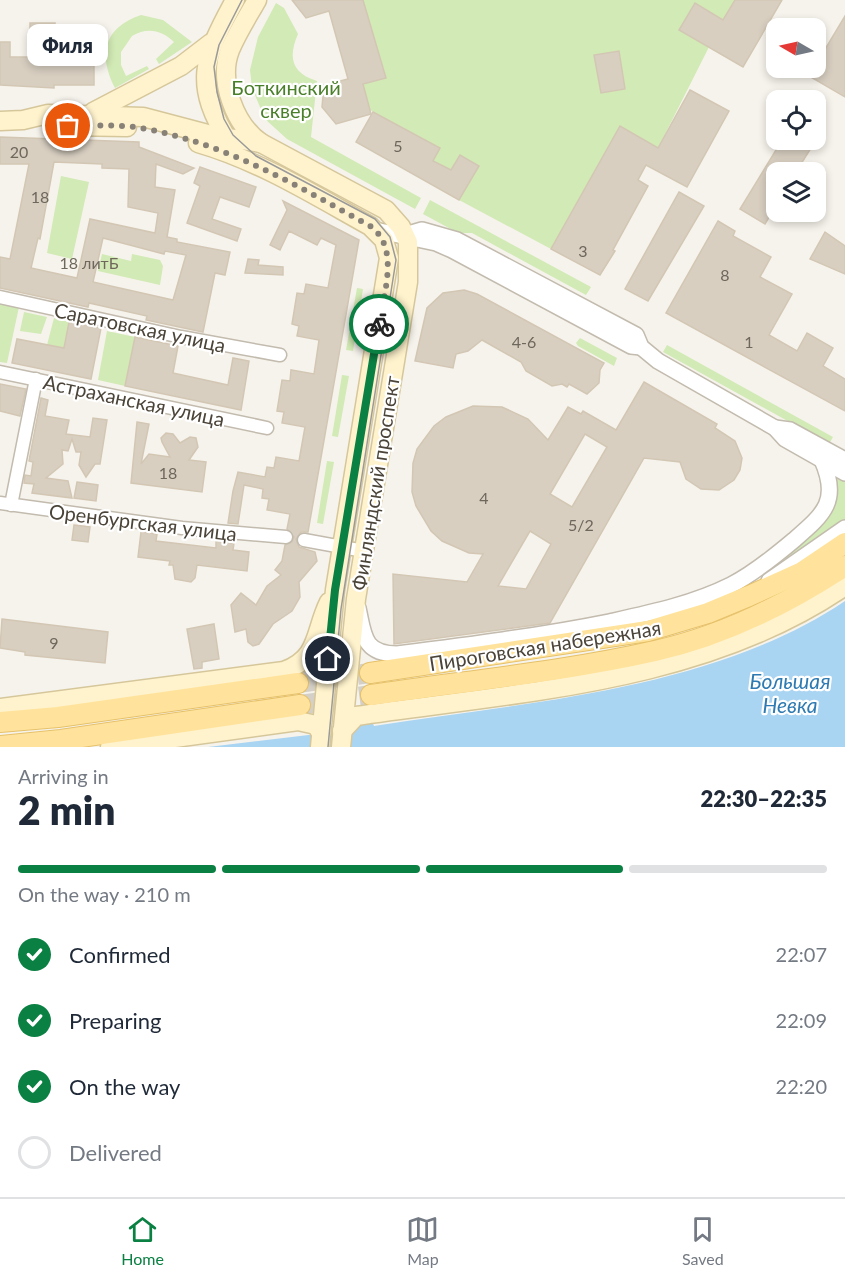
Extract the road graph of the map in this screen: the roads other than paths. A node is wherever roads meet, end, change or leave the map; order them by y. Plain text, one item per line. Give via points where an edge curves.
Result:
1 (235, 0) edge
2 (257, 0) edge
3 (213, 42) junction
4 (89, 114) junction
5 (238, 119) junction
6 (0, 120) edge
7 (23, 120) junction
8 (227, 138) junction
9 (261, 143) junction
10 (209, 146) junction
11 (238, 156) junction
12 (405, 235) junction
13 (383, 245) junction
14 (0, 297) edge
15 (280, 355) dead end
16 (0, 372) edge
17 (36, 379) junction
18 (267, 428) dead end
19 (775, 428) junction
20 (822, 460) junction
21 (845, 460) edge
22 (845, 473) edge
23 (5, 504) edge
24 (845, 528) edge
25 (286, 537) dead end
26 (304, 540) dead end
27 (845, 543) edge
28 (343, 547) junction
29 (364, 551) junction
30 (845, 566) edge
31 (845, 586) edge
32 (335, 590) junction
33 (749, 596) junction
34 (356, 599) junction
35 (370, 673) tunnel mouth
36 (298, 683) tunnel mouth
37 (371, 695) tunnel mouth
38 (300, 705) tunnel mouth
39 (0, 708) edge
40 (0, 722) edge
41 (342, 739) edge
42 (320, 740) edge
43 (0, 746) edge
44 (111, 747) edge

1 - 3 main road
2 - 5 main road via 230,51 227,75
3 - 4 main road via 182,66
3 - 8 main road via 206,61 206,77
4 - 7 main road via 48,114
4 - 8 main road via 143,117
5 - 8 main road
5 - 9 main road
6 - 7 main road
7 - 10 main road via 48,126 141,128
8 - 9 main road
8 - 10 main road
8 - 11 main road
9 - 12 main road via 386,210
10 - 11 main road
11 - 13 main road
12 - 13 street
12 - 13 street
12 - 19 street via 422,230 457,240 636,335 641,347 658,361
12 - 29 main road, Финляндский проспект via 410,255 408,282
13 - 28 main road, Финляндский проспект
14 - 15 street, Саратовская улица
16 - 17 street, Астраханская улица
17 - 18 street, Астраханская улица
17 - 23 street
19 - 20 street via 785,439
19 - 21 street via 790,430
20 - 22 street
20 - 34 street via 830,495 819,519 730,585 648,614 553,634 388,654 366,641
23 - 25 street, Оренбургская улица
24 - 33 street
26 - 28 street
27 - 33 main road, Пироговская набережная via 802,572
28 - 29 street
28 - 32 main road, Финляндский проспект
29 - 34 main road, Финляндский проспект
30 - 37 main road, Пироговская набережная via 768,611 656,651
31 - 41 main road via 744,638 654,669 356,716
32 - 39 main road via 320,620 314,648 306,659 290,669
32 - 42 main road, Финляндский проспект
33 - 35 main road, Пироговская набережная via 648,631
34 - 41 main road, Финляндский проспект
36 - 40 main road
38 - 43 main road
42 - 44 main road via 316,725 298,722

